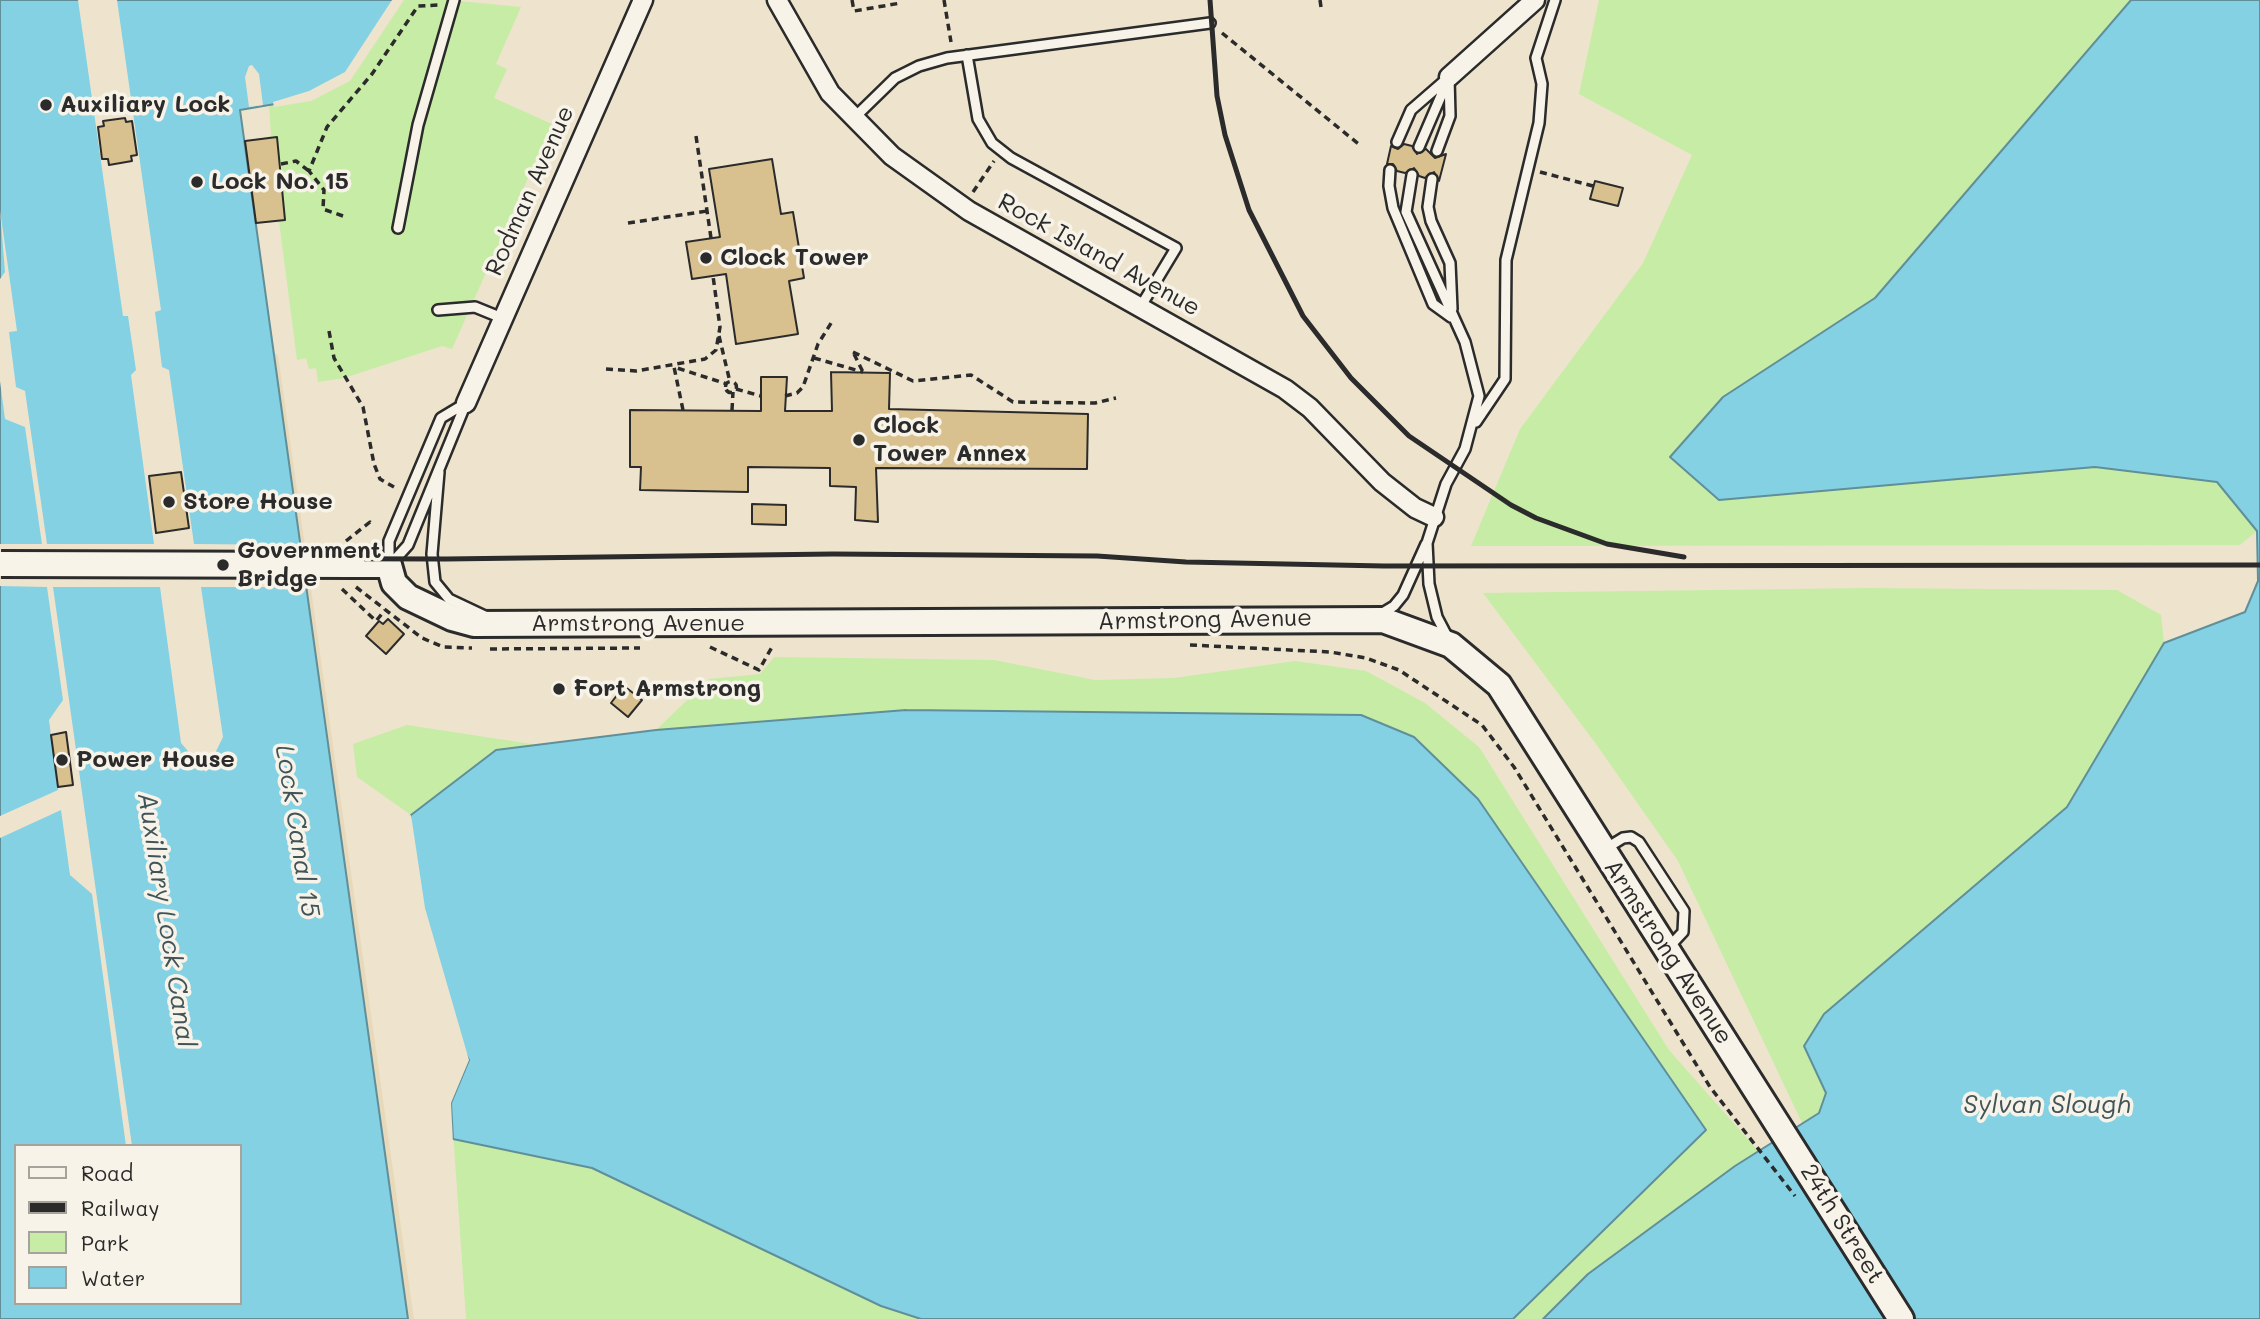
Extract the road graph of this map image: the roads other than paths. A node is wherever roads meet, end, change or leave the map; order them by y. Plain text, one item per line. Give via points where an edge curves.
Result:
1 (643, 0) edge
2 (777, 0) edge
3 (1535, 0) edge
4 (1555, 0) edge
5 (453, 3) edge
6 (1210, 23) road end
7 (967, 55) junction
8 (1449, 77) junction
9 (853, 119) junction
10 (1396, 142) dead end
11 (1419, 147) dead end
12 (1437, 152) dead end
13 (1391, 170) dead end
14 (1412, 174) dead end
15 (1432, 179) dead end
16 (398, 228) dead end
17 (1142, 306) junction
18 (438, 310) dead end
19 (502, 318) junction
20 (1452, 318) junction
21 (466, 403) junction
22 (1472, 428) junction
23 (439, 472) junction
24 (1434, 517) junction
25 (1427, 543) junction
26 (0, 564) edge
27 (389, 565) junction
28 (1372, 620) junction
29 (502, 624) junction
30 (1451, 645) junction
31 (1603, 850) junction
32 (1667, 950) junction
33 (1782, 1129) joint
34 (1901, 1319) edge

1 - 19 street, Rodman Avenue
2 - 9 street, Rock Island Avenue via 830,93
3 - 8 street
4 - 22 lane via 1536,58 1542,84 1539,123 1506,260 1505,379
5 - 16 lane via 418,125
6 - 7 lane
7 - 9 lane via 919,66 895,78
7 - 17 lane via 978,119 992,144 1176,248
8 - 10 lane via 1411,110
8 - 11 lane
8 - 12 lane via 1450,116
9 - 17 street, Rock Island Avenue via 892,156 962,207
13 - 20 lane via 1388,186 1393,208 1433,304
14 - 20 lane via 1406,212
15 - 20 lane via 1428,207 1450,263
17 - 24 street, Rock Island Avenue via 1285,389 1310,408 1382,482
18 - 19 lane via 475,307
19 - 21 street, Rodman Avenue
20 - 22 lane via 1465,342 1479,396
21 - 23 lane, Rodman Avenue
21 - 27 lane via 441,418 389,541
22 - 24 lane
23 - 27 lane, Rodman Avenue via 408,545
23 - 29 lane, Rodman Avenue via 432,554 435,582 449,599
24 - 25 lane
25 - 28 lane via 1403,595
25 - 30 lane via 1429,584 1437,617
26 - 27 street, bridge
27 - 29 street, Armstrong Avenue via 394,583 408,597 463,622
28 - 29 street, Armstrong Avenue
28 - 30 street, Armstrong Avenue via 1396,622
30 - 31 street, Armstrong Avenue via 1499,685
31 - 32 street, Armstrong Avenue
31 - 32 lane via 1623,838 1639,842 1684,911 1682,932
32 - 33 street, Armstrong Avenue
33 - 34 street, 24th Street

